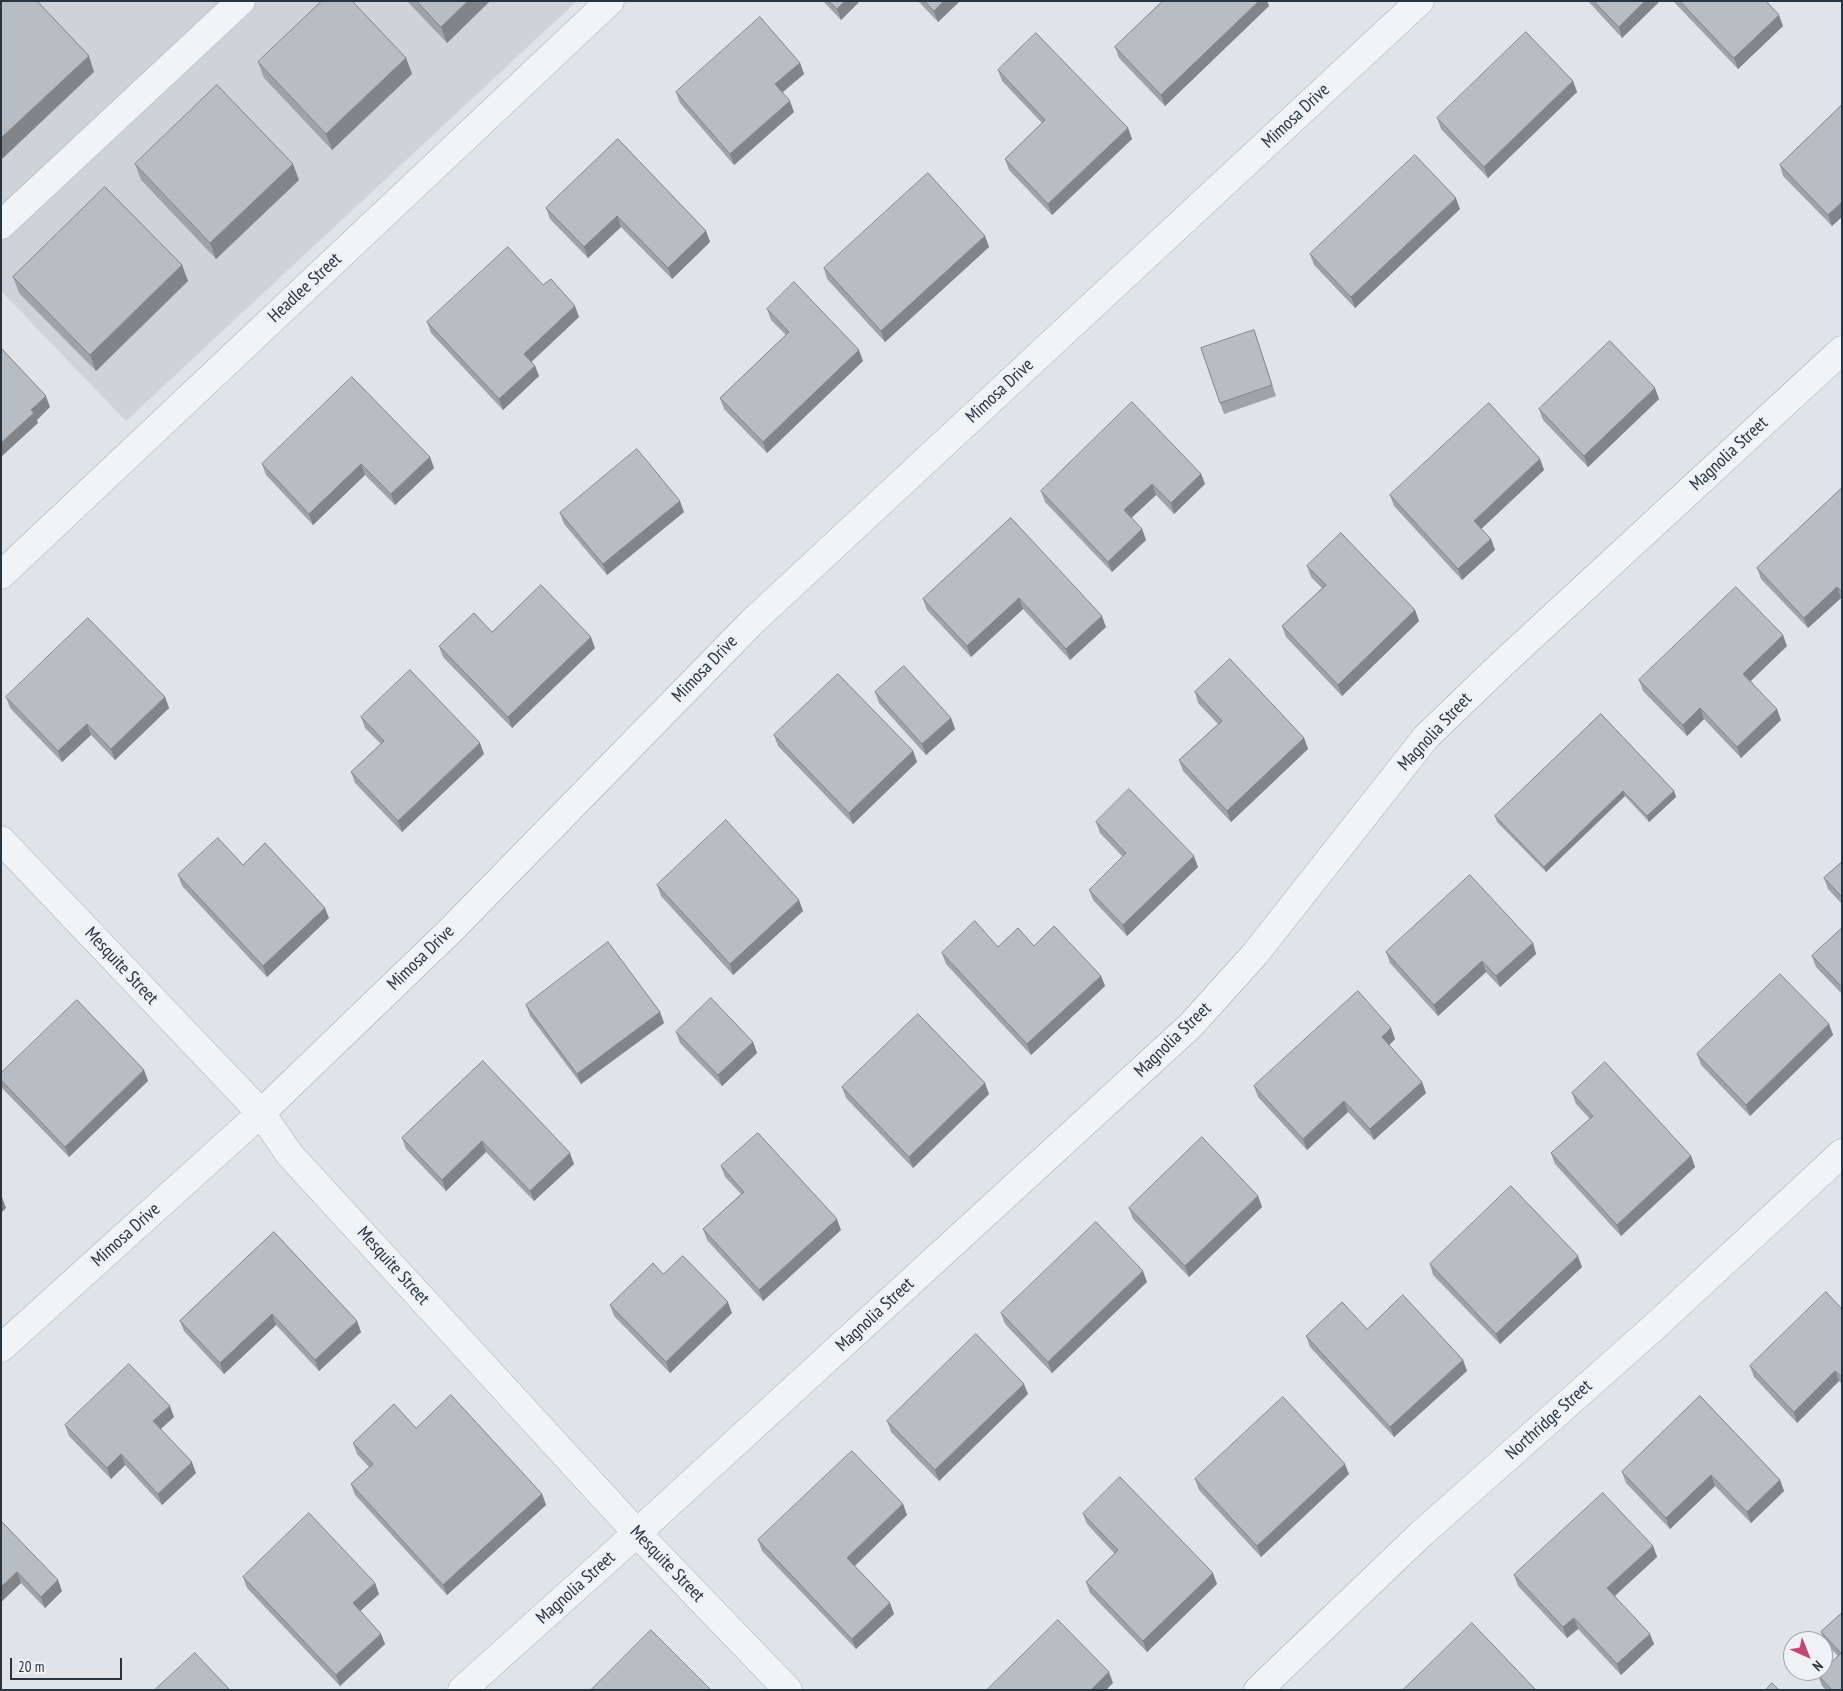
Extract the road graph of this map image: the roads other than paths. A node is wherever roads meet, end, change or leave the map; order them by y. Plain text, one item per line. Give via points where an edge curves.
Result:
1 (241, 1) edge
2 (610, 1) edge
3 (1420, 1) edge
4 (1, 225) edge
5 (1842, 350) edge
6 (1, 575) edge
7 (1, 840) edge
8 (261, 1113) junction
9 (1842, 1152) edge
10 (1, 1348) edge
11 (637, 1534) junction
12 (462, 1690) edge
13 (788, 1690) edge
14 (1258, 1690) edge

1 - 4 street
2 - 6 street, Headlee Street
3 - 8 street, Mimosa Drive via 752,622 450,931
5 - 11 street, Magnolia Street via 1426,737 1255,954 1191,1025
7 - 8 street, Mesquite Street
8 - 10 street, Mimosa Drive
8 - 11 street, Mesquite Street via 290,1155
9 - 14 street, Northridge Street via 1653,1328 1421,1534
11 - 12 street, Magnolia Street
11 - 13 street, Mesquite Street

